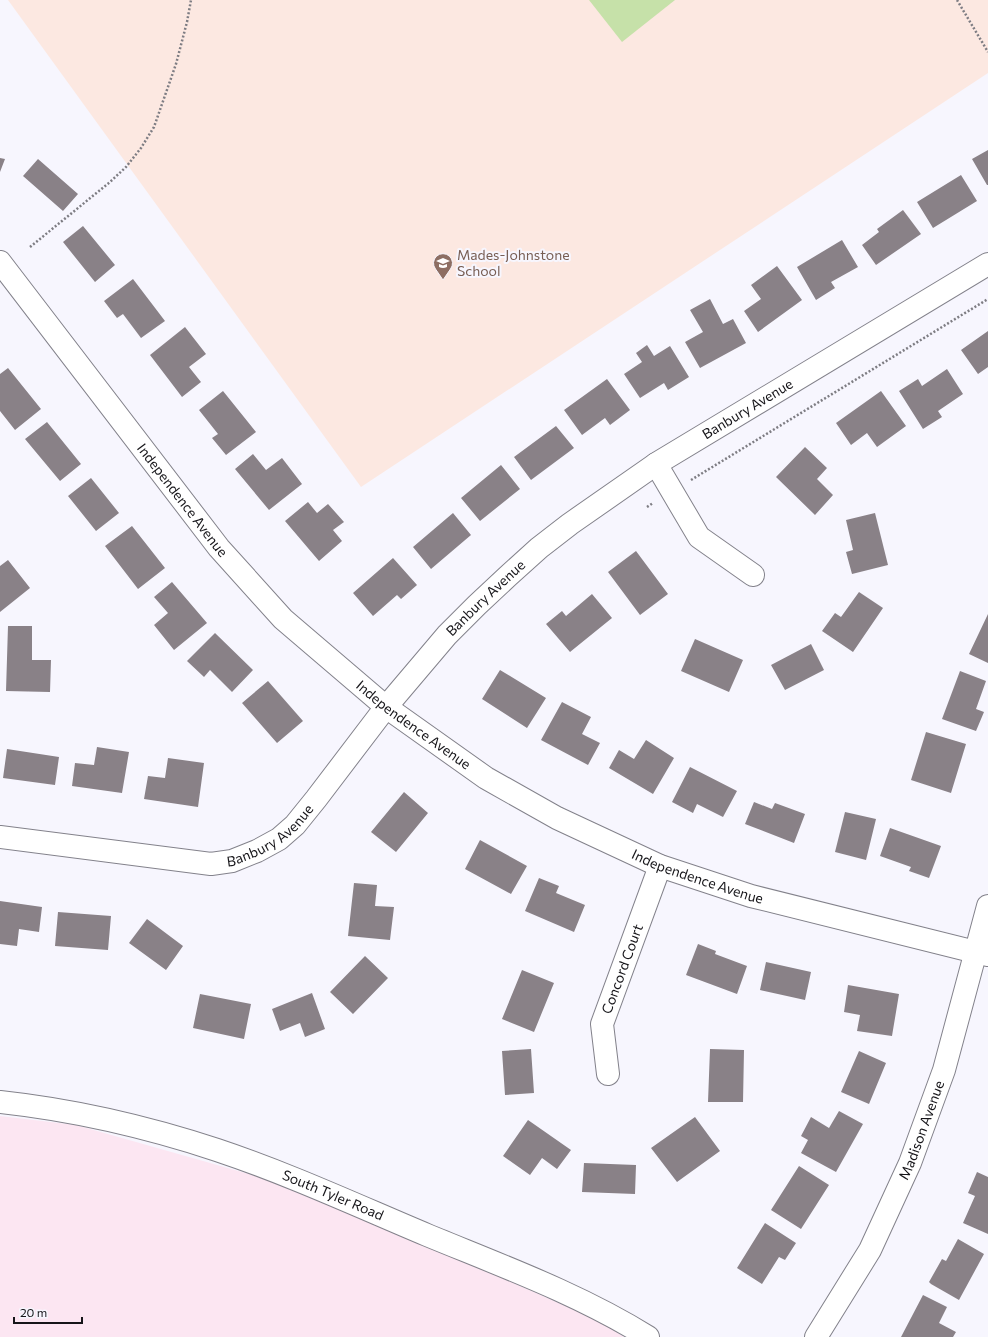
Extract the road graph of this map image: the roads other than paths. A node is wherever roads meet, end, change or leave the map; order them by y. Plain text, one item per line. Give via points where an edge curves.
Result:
1 (0, 262) edge
2 (988, 264) edge
3 (656, 464) junction
4 (753, 575) dead end
5 (386, 707) junction
6 (0, 837) edge
7 (660, 866) junction
8 (988, 906) edge
9 (982, 953) edge
10 (608, 1074) dead end
11 (0, 1102) edge
12 (648, 1337) edge
13 (816, 1337) edge

1 - 5 street, Independence Avenue via 219,548 283,619
2 - 3 street, Banbury Avenue
3 - 4 street via 699,537
3 - 5 street, Banbury Avenue via 539,548 448,634
5 - 6 street, Banbury Avenue via 295,825 279,839 257,852 232,861 211,864
5 - 7 street, Independence Avenue via 486,778 557,818
7 - 9 street, Independence Avenue via 751,896
7 - 10 street, Concord Court via 602,1024
8 - 9 street, Madison Avenue
9 - 13 street, Madison Avenue via 910,1163 870,1250
11 - 12 street, South Tyler Road via 95,1116 217,1150 561,1291

